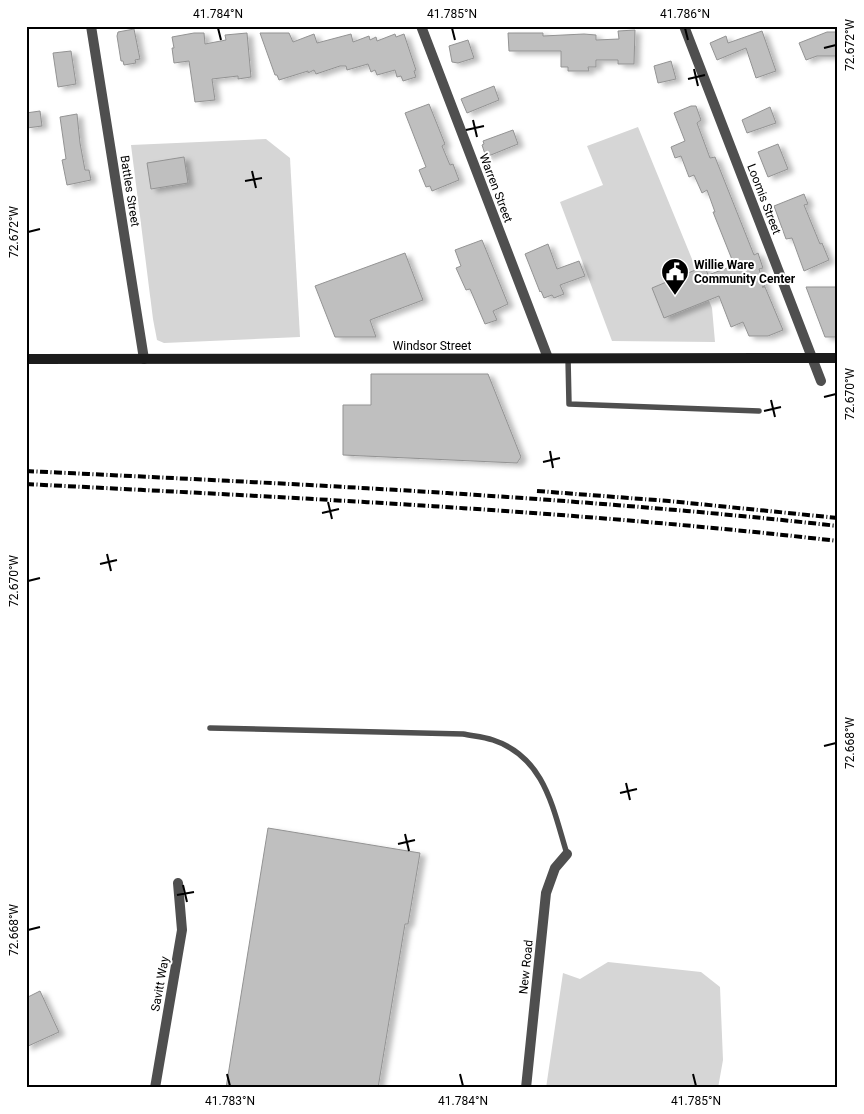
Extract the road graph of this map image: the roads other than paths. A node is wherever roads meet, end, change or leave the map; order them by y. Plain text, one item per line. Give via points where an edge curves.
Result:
1 (92, 26) edge
2 (421, 26) edge
3 (684, 26) edge
4 (548, 358) junction
5 (568, 358) junction
6 (812, 358) junction
7 (838, 358) edge
8 (26, 359) edge
9 (144, 359) junction
10 (821, 381) dead end
11 (759, 411) dead end
12 (210, 728) dead end
13 (567, 854) joint
14 (178, 883) dead end
15 (155, 1088) edge
16 (526, 1088) edge

1 - 9 street, Battles Street
2 - 4 street, Warren Street
3 - 6 street, Loomis Street
4 - 5 main road, Windsor Street
4 - 9 main road, Windsor Street
5 - 6 main road, Windsor Street
5 - 11 lane via 570,404
6 - 7 main road, Windsor Street
6 - 10 street, Loomis Street
8 - 9 main road, Windsor Street
12 - 13 lane via 463,734 494,740 523,756 541,777
13 - 16 street, New Road via 555,868 546,892
14 - 15 street, Savitt Way via 182,930

